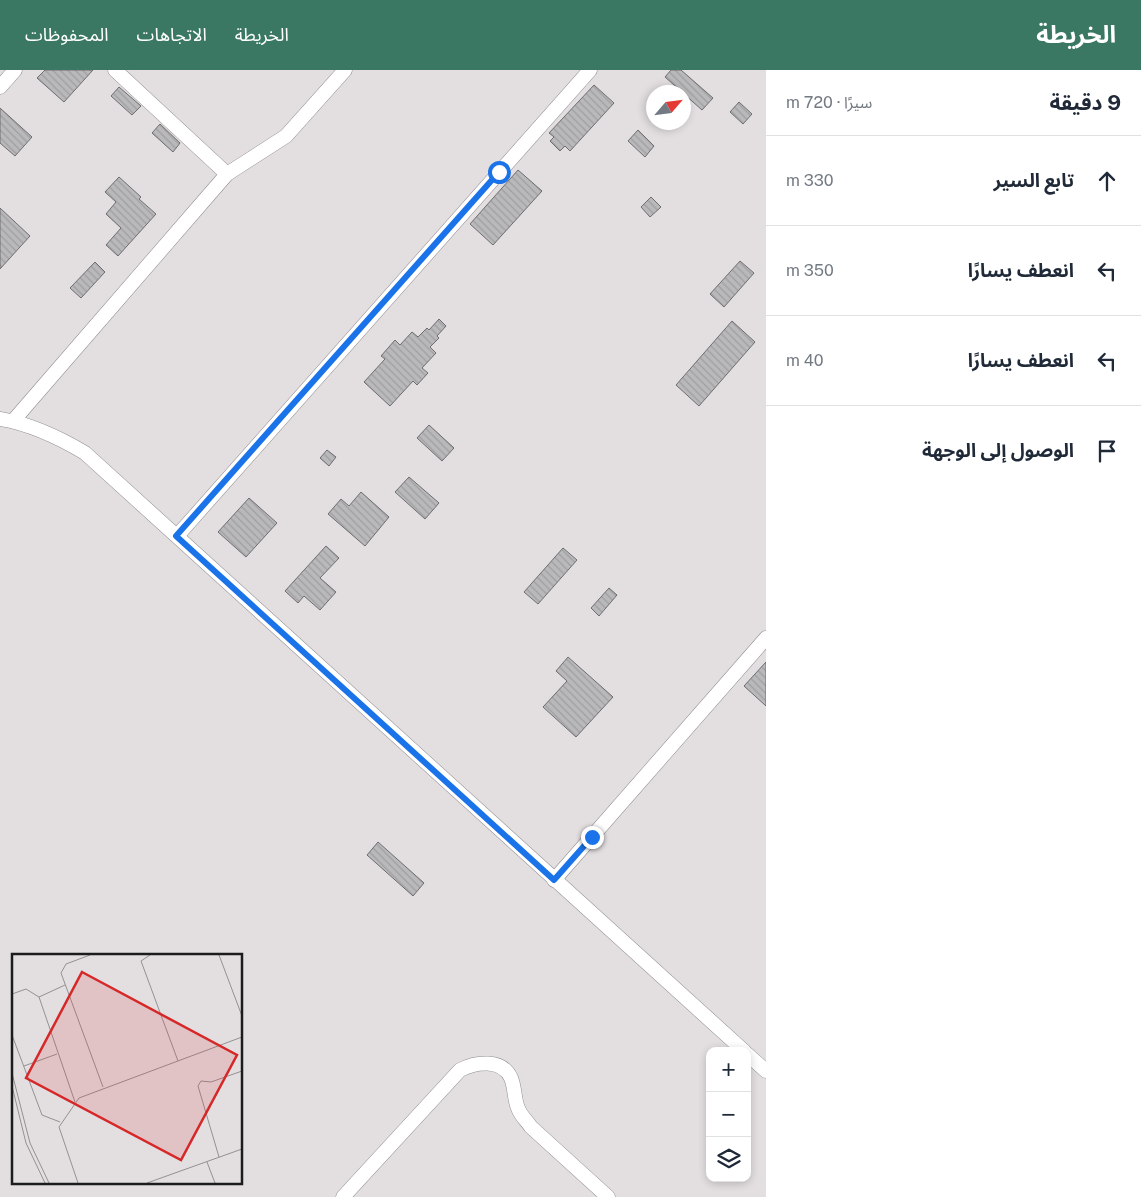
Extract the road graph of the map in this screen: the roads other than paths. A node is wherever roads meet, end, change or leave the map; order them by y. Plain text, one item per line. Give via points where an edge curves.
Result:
1 (15, 70) edge
2 (115, 70) edge
3 (344, 70) edge
4 (590, 70) edge
5 (0, 87) edge
6 (227, 174) junction
7 (6, 420) edge
8 (176, 536) junction
9 (766, 638) edge
10 (554, 880) junction
11 (740, 1047) edge
12 (751, 1058) edge
13 (766, 1071) edge
14 (344, 1197) edge
15 (608, 1197) edge

1 - 5 street
2 - 6 street
3 - 6 street via 286,136
4 - 8 street
6 - 7 street
7 - 8 street via 46,432 85,453
8 - 10 street
9 - 10 street
10 - 11 street
12 - 13 street
14 - 15 street via 460,1070 480,1063 498,1066 511,1076 518,1108 531,1127

